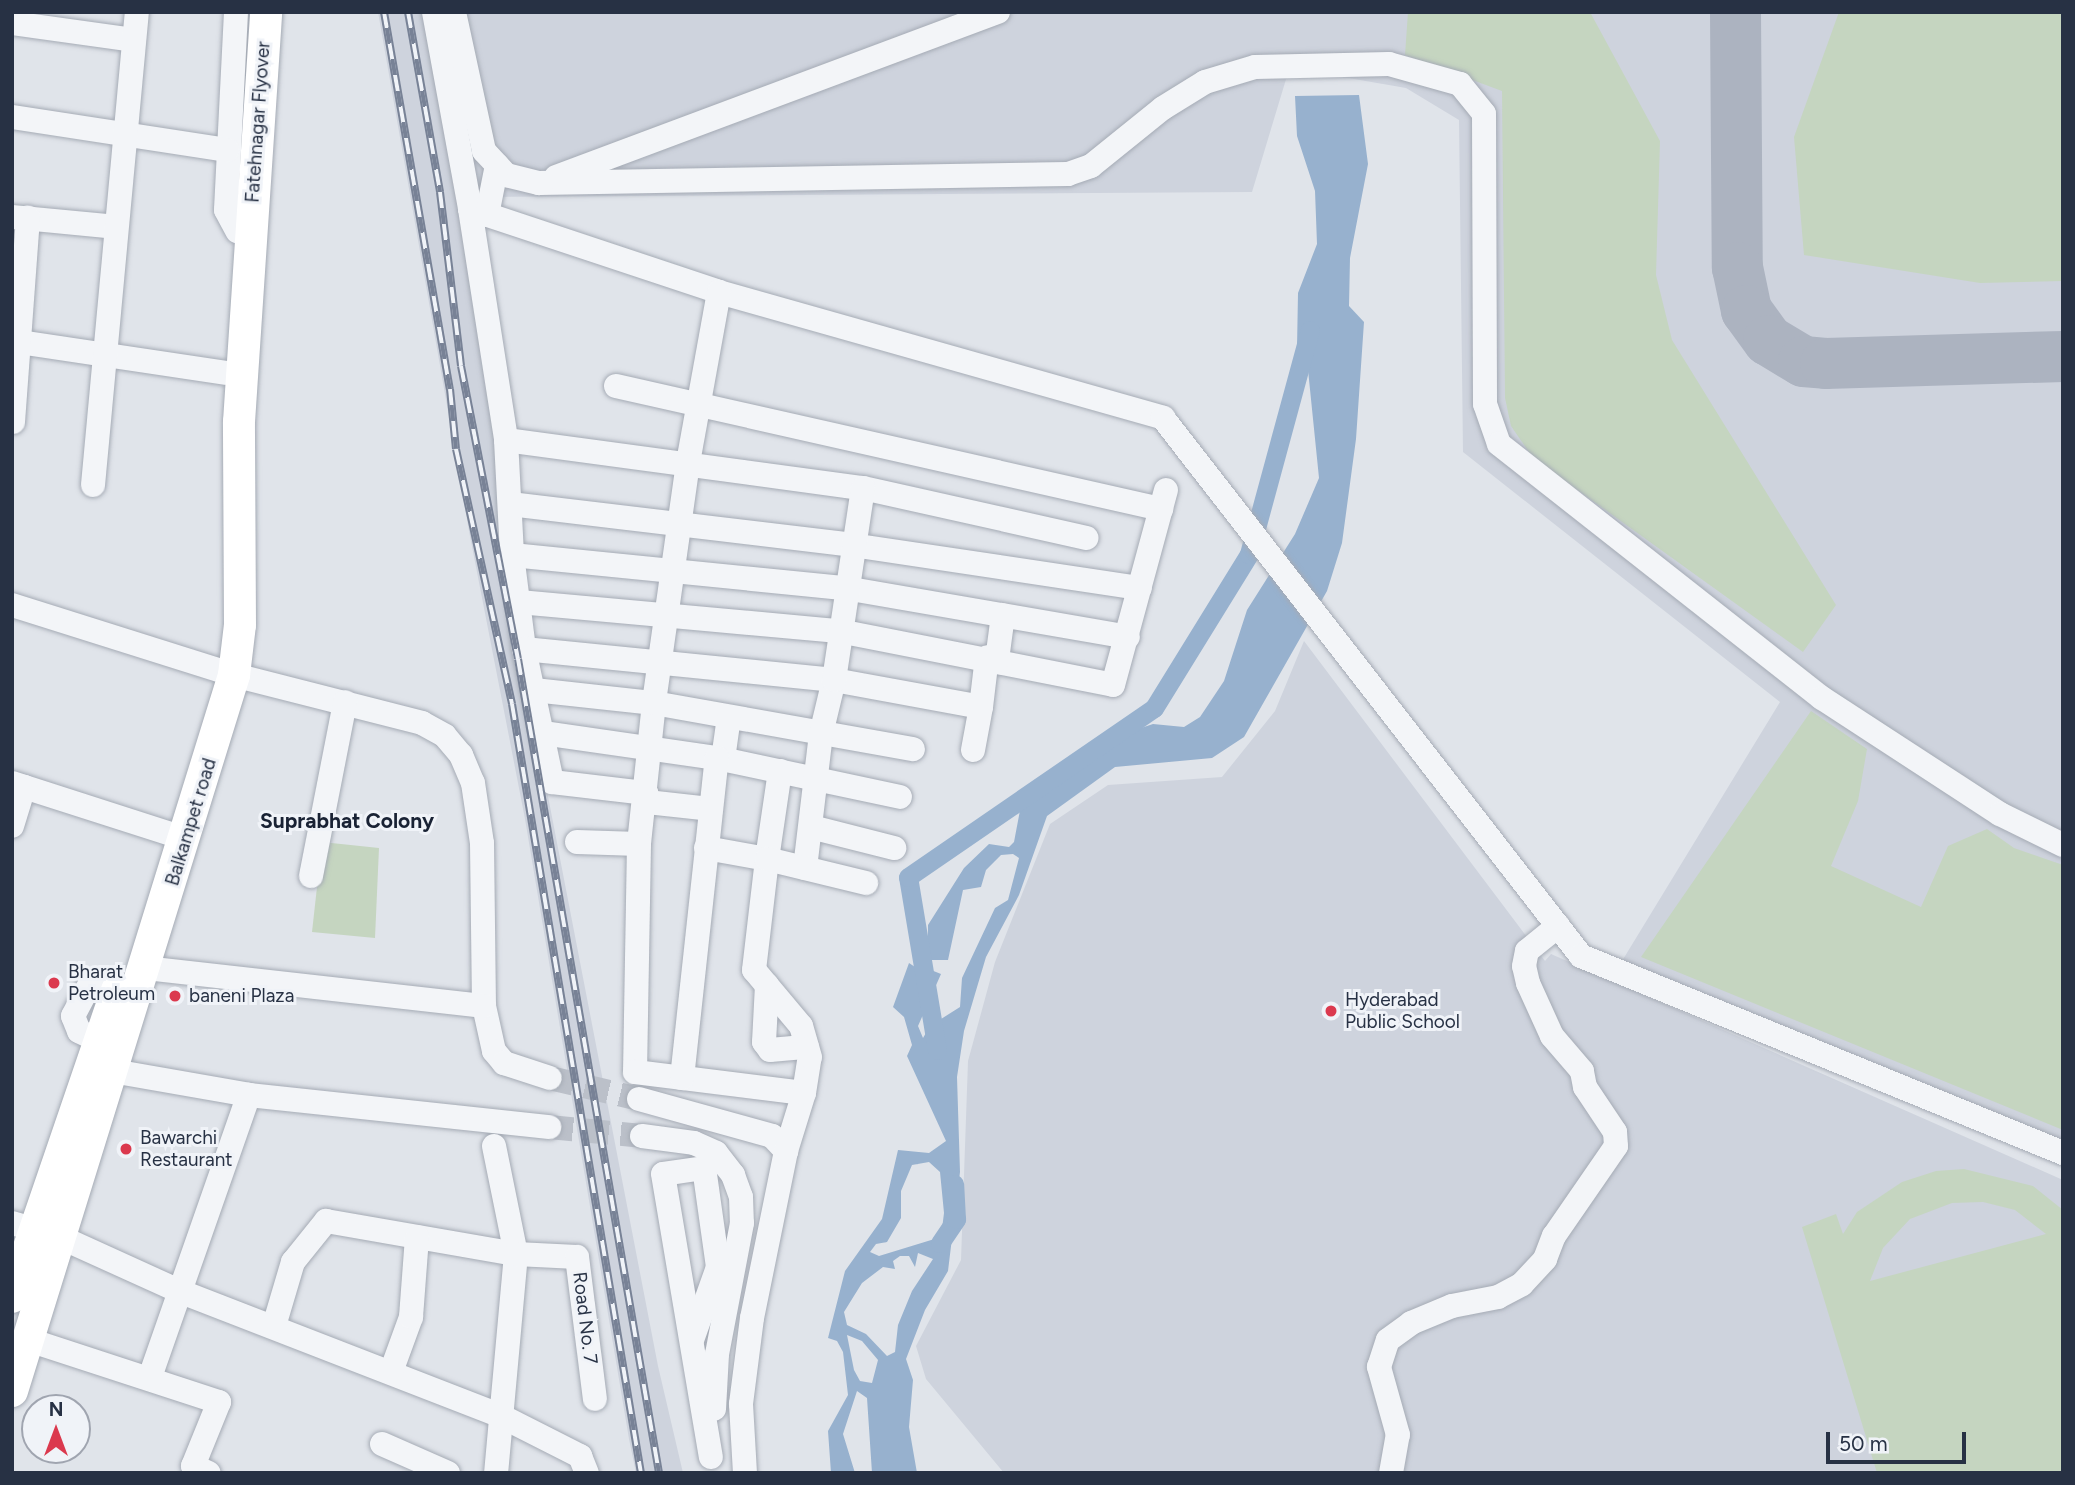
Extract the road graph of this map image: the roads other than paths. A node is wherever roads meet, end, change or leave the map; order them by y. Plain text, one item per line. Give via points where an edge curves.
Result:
1 (136, 12) edge
2 (236, 12) edge
3 (251, 12) edge
4 (266, 12) edge
5 (276, 12) edge
6 (434, 12) edge
7 (454, 12) edge
8 (998, 12) edge
9 (12, 23) edge
10 (134, 40) junction
11 (12, 117) edge
12 (126, 136) junction
13 (497, 165) junction
14 (240, 168) junction
15 (539, 183) junction
16 (478, 212) junction
17 (20, 217) edge
18 (117, 227) junction
19 (244, 232) junction
20 (719, 292) junction
21 (16, 341) edge
22 (104, 355) junction
23 (226, 373) junction
24 (616, 386) dead end
25 (699, 404) junction
26 (13, 422) edge
27 (506, 439) junction
28 (688, 463) junction
29 (93, 485) dead end
30 (863, 488) junction
31 (510, 505) junction
32 (679, 528) junction
33 (1086, 538) dead end
34 (852, 545) junction
35 (512, 555) junction
36 (672, 573) junction
37 (845, 588) junction
38 (1140, 588) junction
39 (519, 602) junction
40 (12, 606) edge
41 (1003, 615) junction
42 (667, 617) junction
43 (839, 631) junction
44 (1128, 637) junction
45 (524, 649) junction
46 (992, 658) junction
47 (660, 664) junction
48 (226, 672) junction
49 (834, 680) junction
50 (534, 690) junction
51 (345, 702) junction
52 (654, 703) junction
53 (981, 707) junction
54 (729, 717) junction
55 (543, 733) junction
56 (821, 734) junction
57 (649, 748) junction
58 (912, 749) dead end
59 (973, 750) dead end
60 (720, 758) junction
61 (780, 771) junction
62 (818, 779) junction
63 (18, 785) edge
64 (646, 793) junction
65 (900, 797) dead end
66 (710, 809) junction
67 (12, 825) edge
68 (811, 827) junction
69 (168, 833) junction
70 (577, 842) dead end
71 (639, 844) junction
72 (2063, 845) edge
73 (706, 848) junction
74 (894, 848) dead end
75 (767, 859) junction
76 (805, 868) junction
77 (311, 876) dead end
78 (866, 883) dead end
79 (1558, 926) junction
80 (145, 968) junction
81 (767, 985) junction
82 (484, 1006) junction
83 (807, 1047) junction
84 (102, 1060) junction
85 (550, 1078) tunnel mouth
86 (682, 1078) junction
87 (804, 1093) junction
88 (249, 1094) junction
89 (639, 1099) tunnel mouth
90 (549, 1127) tunnel mouth
91 (642, 1136) tunnel mouth
92 (494, 1146) dead end
93 (786, 1151) junction
94 (2063, 1153) edge
95 (711, 1222) junction
96 (669, 1226) junction
97 (35, 1230) edge
98 (416, 1237) junction
99 (516, 1254) junction
100 (179, 1291) junction
101 (12, 1297) edge
102 (274, 1326) junction
103 (29, 1340) junction
104 (692, 1340) junction
105 (391, 1372) junction
106 (150, 1377) junction
107 (12, 1391) edge
108 (595, 1399) dead end
109 (501, 1416) junction
110 (382, 1444) dead end
111 (712, 1466) edge
112 (744, 1468) edge
113 (209, 1473) edge
114 (448, 1473) edge
115 (496, 1473) edge
116 (587, 1473) edge
117 (1391, 1473) edge

1 - 10 street
2 - 14 street
3 - 14 main road, Fatehnagar Flyover
4 - 14 main road, Fatehnagar Flyover
5 - 19 street via 264,222
6 - 16 street
7 - 13 street via 484,151
8 - 15 street
9 - 10 street
10 - 12 street
11 - 12 street
12 - 14 street
12 - 18 street
13 - 15 street via 506,175
13 - 16 street
14 - 19 main road, Fatehnagar Flyover
15 - 72 street via 1068,174 1091,166 1163,108 1205,82 1255,67 1388,64 1460,84 1484,114 1485,404 1499,444 1822,698 2000,814
16 - 20 street
16 - 27 street
17 - 18 street
17 - 21 street
18 - 22 street
19 - 23 main road, Balkampet road
19 - 48 main road, Balkampet road via 240,611
20 - 25 street
20 - 79 street via 1163,418
21 - 22 street
21 - 26 street
22 - 23 street
22 - 29 street
23 - 48 main road, Balkampet road via 220,497
24 - 25 street
25 - 28 street
25 - 38 street via 1164,499
27 - 28 street
27 - 31 street
28 - 30 street
28 - 32 street
30 - 33 street
30 - 34 street
31 - 32 street
31 - 35 street
32 - 34 street
32 - 36 street
34 - 37 street
34 - 38 street
35 - 36 street
35 - 39 street
36 - 37 street
36 - 42 street
37 - 41 street
37 - 43 street
38 - 44 street
39 - 42 street
39 - 45 street
40 - 48 street
41 - 44 street
41 - 46 street
42 - 43 street
42 - 47 street
43 - 46 street
43 - 49 street
44 - 46 street via 1113,685
45 - 47 street
45 - 50 street
46 - 53 street
47 - 49 street
47 - 52 street
48 - 51 street
48 - 69 main road, Balkampet road
48 - 80 main road, Balkampet road
49 - 53 street
49 - 56 street
50 - 52 street
50 - 55 street
51 - 77 street
51 - 82 street via 422,723 444,736 461,755 473,783 482,843
52 - 54 street
52 - 57 street
53 - 59 street
54 - 56 street
54 - 60 street
55 - 57 street
55 - 64 street via 552,782
56 - 58 street
56 - 62 street
57 - 60 street
57 - 64 street
60 - 61 street
60 - 66 street
61 - 62 street
61 - 75 street
62 - 65 street
62 - 68 street
63 - 67 street
63 - 69 street
64 - 66 street via 647,802
64 - 71 street
66 - 73 street
68 - 74 street
68 - 76 street
69 - 84 main road, Balkampet road via 118,988
70 - 71 street
71 - 86 street via 635,1072
73 - 75 street
73 - 86 street
75 - 76 street
75 - 81 street via 754,970
76 - 78 street
79 - 94 street via 1581,956
79 - 117 street via 1528,951 1524,966 1528,983 1552,1036 1571,1054 1585,1087 1615,1132 1616,1146 1554,1236 1545,1259 1522,1284 1498,1297 1452,1306 1388,1340 1379,1367 1398,1435
80 - 82 street
80 - 84 main road, Balkampet road
81 - 83 street via 801,1027
81 - 83 street via 764,1042 770,1050
82 - 85 street via 494,1051 504,1063
83 - 87 street via 810,1057
84 - 88 street
84 - 97 main road, Balkampet road
86 - 87 street
87 - 93 street
88 - 90 street
88 - 100 street
89 - 93 street via 772,1136
91 - 111 street via 695,1143 716,1153 733,1175 741,1197 742,1223 717,1354
92 - 99 street
93 - 112 street via 752,1318 741,1404
95 - 96 street
95 - 96 street via 704,1168 663,1174
95 - 104 street via 718,1267
96 - 104 street
97 - 100 street
97 - 101 main road, Balkampet road
97 - 103 main road, Balkampet road
98 - 99 street
98 - 102 street via 326,1221 293,1262
98 - 105 street via 411,1317
99 - 108 street, Road No. 7 via 577,1257
99 - 109 street
100 - 102 street
100 - 106 street
102 - 105 street
103 - 106 street
103 - 107 main road, Balkampet road
104 - 111 street
105 - 109 street
106 - 113 street via 219,1402 193,1466
109 - 115 street
109 - 116 street via 580,1456
110 - 114 street

